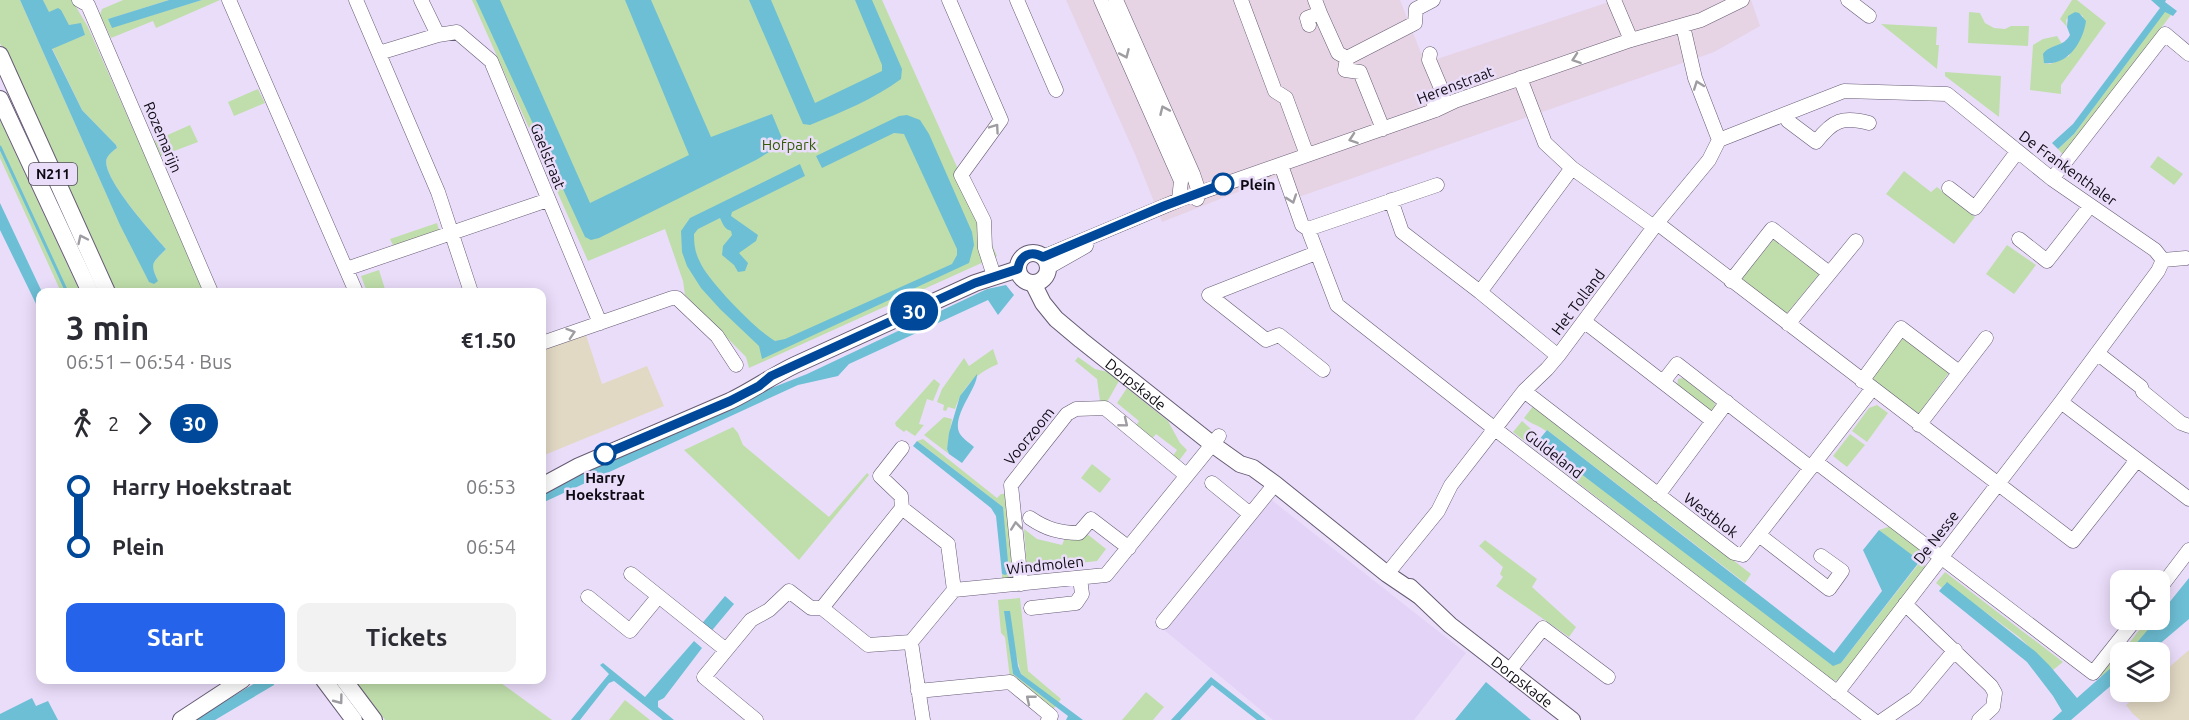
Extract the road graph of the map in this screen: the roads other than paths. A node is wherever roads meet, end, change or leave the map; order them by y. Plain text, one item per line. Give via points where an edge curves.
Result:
1 (230, 0) edge
2 (356, 0) edge
3 (421, 0) edge
4 (949, 0) edge
5 (1017, 0) edge
6 (1101, 0) edge
7 (1116, 0) edge
8 (1433, 0) edge
9 (1614, 0) edge
10 (1742, 0) edge
11 (1848, 0) edge
12 (1244, 1) edge
13 (90, 2) edge
14 (1411, 4) edge
15 (1317, 6) edge
16 (1869, 16) dead end
17 (1309, 25) dead end
18 (1683, 26) junction
19 (438, 35) junction
20 (1631, 40) junction
21 (379, 53) junction
22 (1430, 54) dead end
23 (2189, 54) edge
24 (0, 55) edge
25 (1347, 58) junction
26 (1520, 78) junction
27 (1056, 90) dead end
28 (0, 99) edge
29 (1436, 110) junction
30 (1785, 114) junction
31 (1869, 123) dead end
32 (1383, 129) junction
33 (1719, 140) junction
34 (2017, 152) junction
35 (1307, 155) junction
36 (1281, 165) junction
37 (1182, 166) junction
38 (1572, 168) junction
39 (2052, 179) junction
40 (1437, 185) dead end
41 (1949, 188) dead end
42 (1199, 192) junction
43 (548, 200) junction
44 (1179, 200) junction
45 (1391, 200) junction
46 (2090, 206) junction
47 (1656, 225) junction
48 (1308, 229) junction
49 (452, 234) junction
50 (2019, 239) dead end
51 (1856, 241) dead end
52 (1316, 253) junction
53 (2188, 258) edge
54 (2163, 260) junction
55 (346, 269) junction
56 (1018, 269) junction
57 (1042, 272) junction
58 (1829, 273) junction
59 (994, 276) junction
60 (1731, 280) junction
61 (88, 288) edge
62 (105, 288) edge
63 (209, 288) edge
64 (354, 288) edge
65 (470, 288) edge
66 (1480, 292) junction
67 (1585, 322) junction
68 (600, 323) junction
69 (1788, 324) junction
70 (1986, 338) dead end
71 (546, 341) edge
72 (2097, 352) junction
73 (1558, 356) junction
74 (736, 365) dead end
75 (1323, 369) dead end
76 (1959, 372) junction
77 (771, 376) junction
78 (1663, 382) junction
79 (1867, 385) junction
80 (1524, 391) junction
81 (1727, 402) junction
82 (2061, 402) junction
83 (1713, 421) junction
84 (1919, 425) junction
85 (2189, 426) edge
86 (1495, 429) junction
87 (1215, 440) junction
88 (902, 448) dead end
89 (2137, 460) junction
90 (1813, 465) junction
91 (546, 474) edge
92 (1186, 475) junction
93 (1212, 483) dead end
94 (546, 484) edge
95 (1275, 484) junction
96 (1998, 484) junction
97 (1658, 495) junction
98 (2189, 500) edge
99 (902, 508) junction
100 (1250, 514) junction
101 (1030, 518) dead end
102 (1759, 536) junction
103 (1129, 548) junction
104 (2189, 550) edge
105 (1821, 556) dead end
106 (1941, 557) junction
107 (1390, 571) junction
108 (631, 574) dead end
109 (2170, 575) edge
110 (1080, 578) junction
111 (1021, 584) junction
112 (954, 590) junction
113 (588, 597) dead end
114 (658, 597) junction
115 (1905, 604) junction
116 (822, 608) junction
117 (1031, 608) dead end
118 (1162, 622) dead end
119 (2127, 630) edge
120 (911, 642) junction
121 (726, 650) junction
122 (1955, 650) junction
123 (1509, 671) junction
124 (1608, 676) dead end
125 (236, 684) edge
126 (327, 684) edge
127 (347, 684) edge
128 (918, 692) junction
129 (1837, 693) junction
130 (1049, 718) edge
131 (181, 720) edge
132 (354, 720) edge
133 (374, 720) edge
134 (756, 720) edge
135 (923, 720) edge
136 (1572, 720) edge
137 (1874, 720) edge
138 (1882, 720) edge
139 (1979, 720) edge

1 - 55 street
2 - 21 street
3 - 19 street
59 -> 4 street via 985,248 984,221 961,175 1001,120
5 - 27 street
6 -> 37 street
37 -> 7 street
8 - 14 street
9 - 20 street
10 - 18 street, Herenstraat
11 - 16 street
12 - 35 street via 1275,91 1286,98
13 - 63 street, Rozemarijn
14 - 25 street via 1415,23
15 - 17 street via 1307,18
15 - 25 street via 1338,53
18 - 20 street, Herenstraat
33 -> 18 street via 1695,78
19 - 21 street, Gaelstraat
19 - 43 street, Gaelstraat via 457,32 491,61
20 -> 26 street, Herenstraat
21 - 49 street
22 - 29 street via 1443,93 1433,101
23 - 39 street via 2165,34
62 -> 24 main road, N211
25 - 32 street via 1345,70 1360,72
26 - 29 street, Herenstraat
26 - 38 street via 1545,143
28 - 61 main road, N211
29 - 32 street, Herenstraat
30 - 31 street via 1788,121 1816,142 1837,121 1854,119
30 - 33 street, De Frankenthaler
30 - 34 street, De Frankenthaler via 1844,91 1947,94
32 -> 35 street, Herenstraat
33 - 47 street, Het Tolland via 1709,160
34 - 39 street, De Frankenthaler
34 - 41 street via 1975,208
35 - 36 street, Herenstraat
36 - 42 street, Herenstraat
36 -> 48 street, Guldeland via 1302,225
37 - 42 street
37 - 44 street
38 - 47 street
38 - 66 street
39 - 46 street, De Frankenthaler
40 - 45 street
42 - 44 street, Herenstraat
42 - 57 street via 1197,200 1081,248
43 - 49 street
43 - 68 street, Gaelstraat
44 - 57 street, Herenstraat
45 - 48 street
45 - 66 street via 1402,232
46 - 50 street via 2048,261
46 - 54 street, De Frankenthaler via 2155,250
47 - 60 street
47 - 67 street, Het Tolland
48 - 52 street, Guldeland
49 - 55 street
49 - 65 street
51 - 58 street
52 - 75 street via 1209,295 1266,340 1279,335
52 - 86 street, Guldeland via 1337,305
53 - 54 street
54 - 72 street
55 - 64 street
56 - 57 main road, Dorpskade via 1023,279
56 - 57 main road via 1021,260 1035,253
56 - 59 main road
57 - 87 main road, Dorpskade via 1051,298 1063,312
58 - 60 street via 1772,229
58 - 69 street
59 - 77 main road
60 - 69 street
66 - 73 street
67 - 73 street, Het Tolland
67 - 78 street
71 -> 68 street
68 - 74 street via 677,298 717,336
69 - 79 street
70 - 76 street
72 - 82 street
72 - 85 street
73 - 80 street, Het Tolland
76 - 79 street, Westblok via 1900,328
76 - 84 street
77 - 91 main road via 756,379
77 - 94 main road via 730,401 596,458
78 - 81 street via 1677,364
78 - 83 street
79 - 84 street
79 - 90 street, Westblok
80 - 86 street, Het Tolland
80 - 97 street, Westblok
81 - 83 street
81 - 90 street
82 - 89 street
82 - 96 street, De Nesse
83 - 97 street
84 - 96 street
86 - 107 street, Het Tolland
86 - 129 street, Guldeland
87 - 92 street, Windmolen
87 - 95 main road, Dorpskade via 1246,457 1253,468
88 - 99 street via 880,477 901,496
89 - 96 street via 2073,541
89 - 98 street
90 - 102 street, Westblok
90 - 106 street via 1845,482
92 - 103 street, Windmolen
111 -> 92 street, Voorzoom via 1011,485 1067,414 1105,408
93 - 100 street
95 - 100 street
95 - 107 main road, Dorpskade via 1327,524 1357,540
96 - 106 street, De Nesse
97 - 102 street, Westblok via 1734,553 1743,555
99 - 112 street via 948,544
99 - 116 street
100 - 118 street
101 - 103 street via 1064,533 1079,533 1091,519
102 - 105 street via 1829,589 1842,571
103 - 110 street, Windmolen via 1106,575
104 - 109 street
106 - 115 street, De Nesse
106 - 119 street via 2093,673
107 - 123 main road, Dorpskade
108 - 114 street
110 - 111 street, Windmolen
110 - 117 street via 1082,594 1076,603
111 - 112 street, Windmolen
112 - 120 street
113 - 114 street via 630,631
114 - 121 street
115 - 122 street
115 - 129 street, De Nesse
116 - 120 street via 868,645
116 - 121 street via 811,608 789,591 751,620
120 - 128 street
121 - 134 street via 704,676
122 - 138 street via 1914,698
122 - 139 street via 1995,693 1993,707
123 - 124 street via 1543,628
123 - 136 main road, Dorpskade
125 - 131 main road
126 -> 132 main road
127 - 133 main road
130 -> 128 street via 1010,682
128 - 135 street
129 - 137 street, Guldeland

